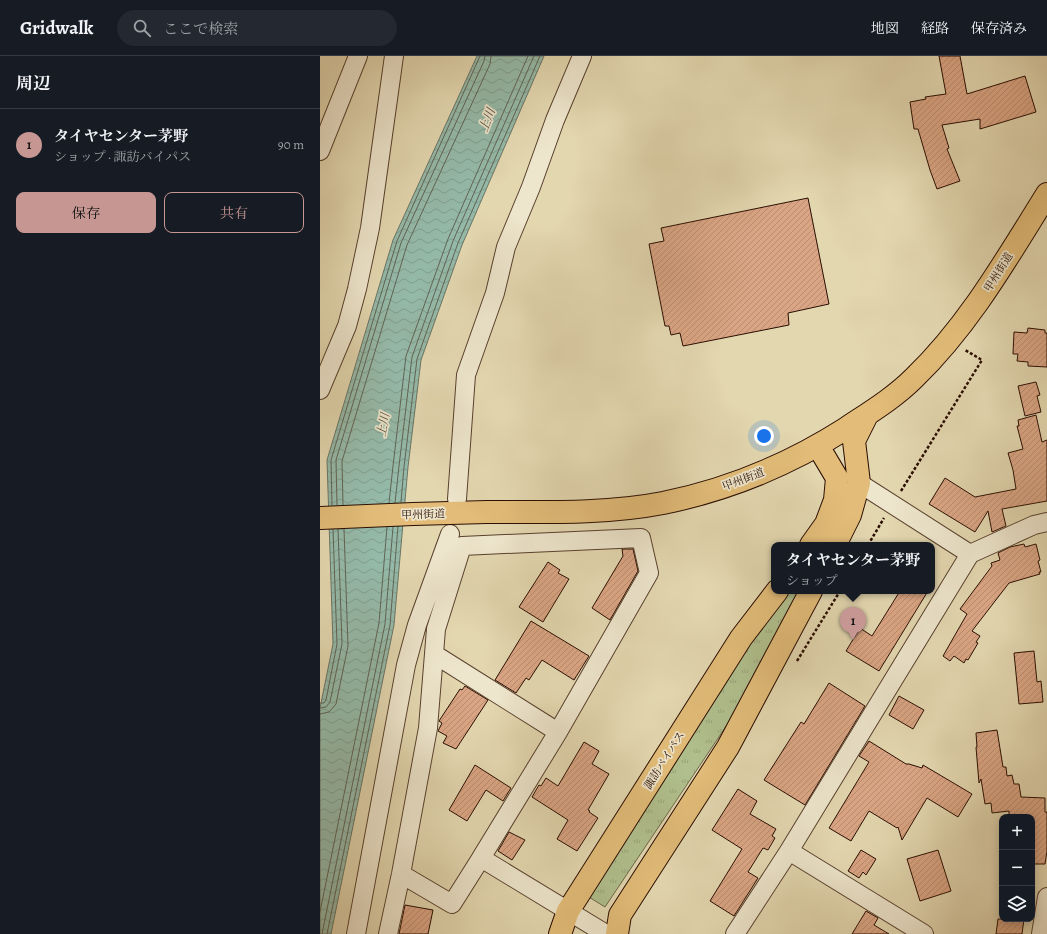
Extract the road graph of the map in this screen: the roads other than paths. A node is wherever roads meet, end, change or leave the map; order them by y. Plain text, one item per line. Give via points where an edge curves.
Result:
1 (358, 56) edge
2 (394, 56) edge
3 (582, 56) edge
4 (320, 151) edge
5 (1047, 194) edge
6 (320, 390) edge
7 (867, 415) junction
8 (818, 446) junction
9 (860, 484) junction
10 (451, 506) junction
11 (320, 518) edge
12 (1047, 522) edge
13 (450, 534) dead end
14 (813, 542) edge
15 (836, 542) edge
16 (970, 554) junction
17 (775, 594) edge
18 (809, 594) edge
19 (434, 654) junction
20 (558, 732) junction
21 (789, 851) junction
22 (481, 858) junction
23 (401, 874) junction
24 (1047, 897) edge
25 (568, 911) junction
26 (356, 934) edge
27 (388, 934) edge
28 (560, 934) edge
29 (606, 934) edge
30 (617, 934) edge
31 (735, 934) edge
32 (924, 934) edge
33 (1041, 934) edge

1 - 4 street
2 - 6 street via 370,228 357,289 347,326
3 - 10 street via 506,247 495,293 466,375
5 - 7 highway, 甲州街道 via 982,297 945,345 914,378
7 - 8 highway, 甲州街道
7 - 9 highway via 854,441
8 - 10 highway, 甲州街道 via 734,483 661,503 569,512
8 - 14 highway via 837,478 835,500 826,524
9 - 15 highway via 850,515
9 - 16 street
10 - 11 highway, 甲州街道
12 - 16 street via 1034,525
13 - 26 street via 417,624 406,665
16 - 21 street
17 - 25 highway, 諏訪バイパス via 741,638
18 - 30 highway via 728,747 620,914
19 - 20 street
19 - 20 street via 436,629 462,546 641,538 649,573
19 - 23 street via 428,728
20 - 22 street
21 - 31 street
21 - 32 street
22 - 23 street via 452,904
22 - 25 street
23 - 27 street
24 - 33 street
25 - 28 highway, 諏訪バイパス
25 - 29 street

